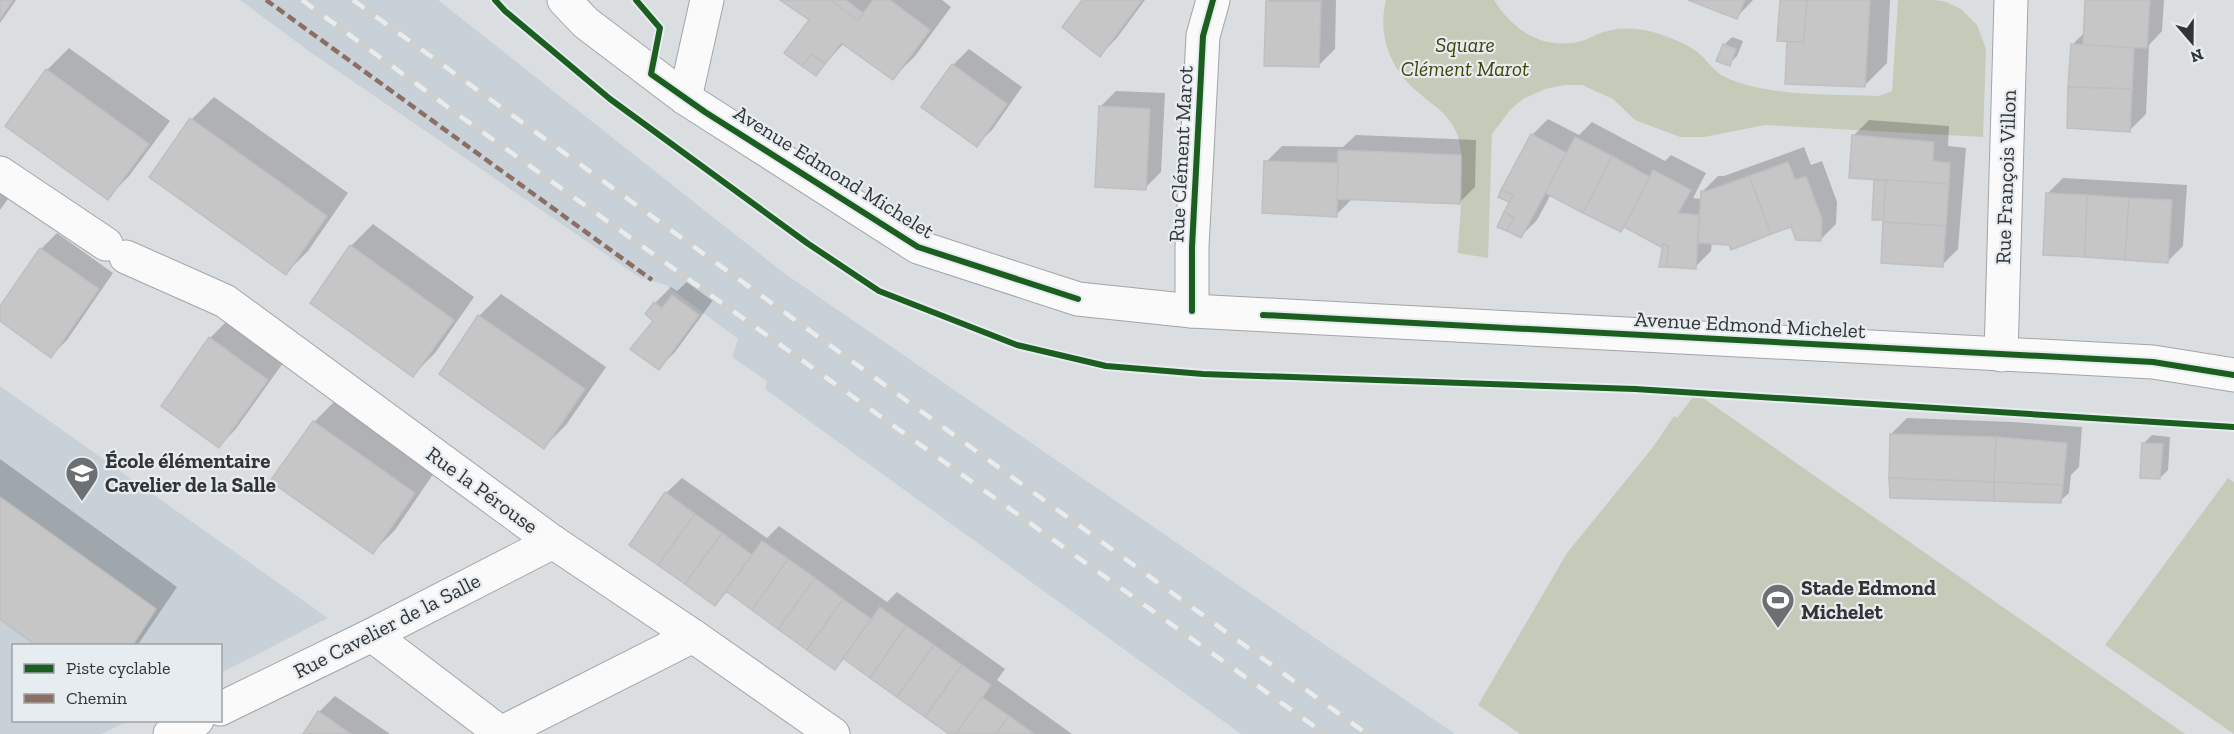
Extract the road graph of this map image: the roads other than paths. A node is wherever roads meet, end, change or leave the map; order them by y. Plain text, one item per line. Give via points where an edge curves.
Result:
1 (564, 0) edge
2 (707, 0) edge
3 (1213, 0) edge
4 (2011, 0) edge
5 (685, 98) junction
6 (0, 173) edge
7 (1192, 311) junction
8 (2001, 355) junction
9 (2234, 375) edge
10 (553, 542) junction
11 (372, 635) junction
12 (693, 636) junction
13 (222, 708) edge
14 (193, 722) edge
15 (502, 733) edge
16 (170, 734) edge
17 (833, 734) edge

1 - 5 street, Avenue Edmond Michelet via 586,23
2 - 5 street
3 - 7 street, Rue Clément Marot via 1203,36
4 - 8 street, Rue François Villon
5 - 7 street, Avenue Edmond Michelet via 918,247 1078,299
6 - 10 street, Rue la Pérouse via 116,251 225,301
7 - 8 street, Avenue Edmond Michelet
8 - 9 street, Avenue Edmond Michelet via 2153,362
10 - 11 street, Rue Cavelier de la Salle
10 - 12 street, Rue la Pérouse
11 - 13 street, Rue Cavelier de la Salle
11 - 15 street
12 - 15 street
12 - 17 street, Rue la Pérouse
14 - 16 street

